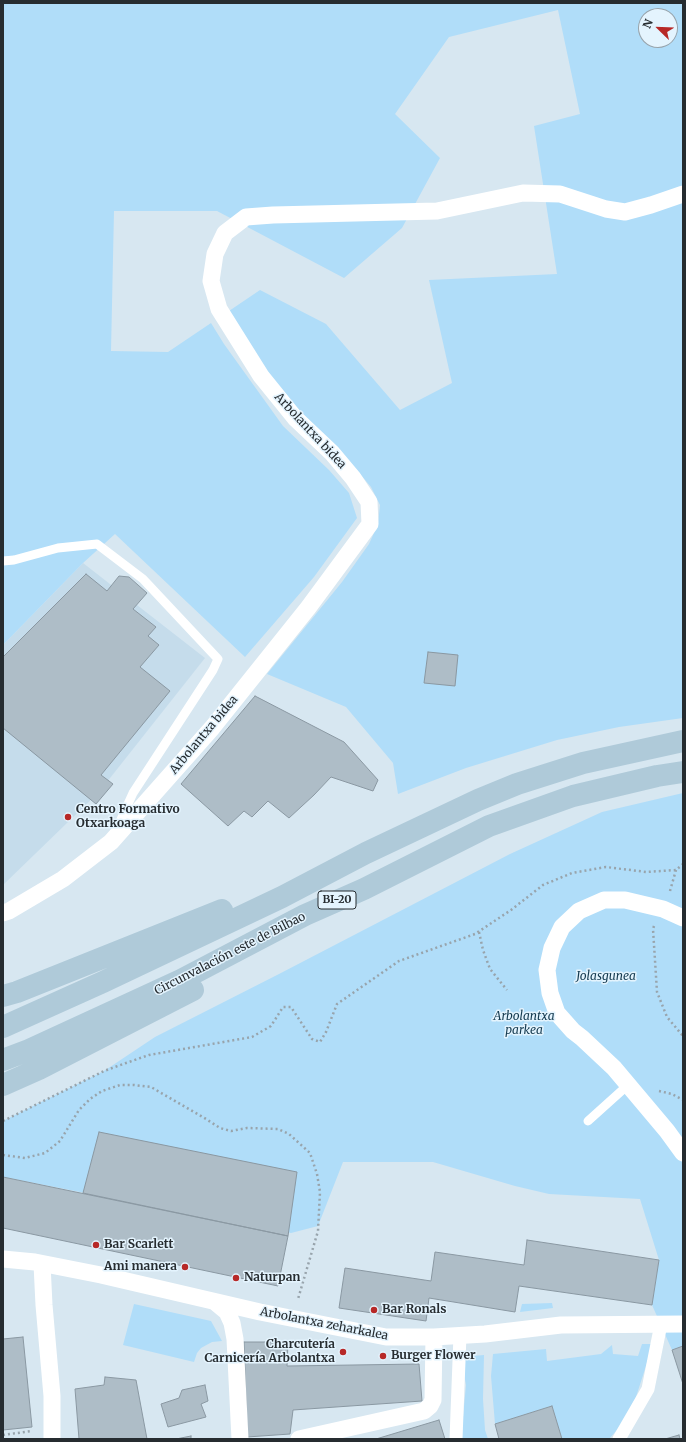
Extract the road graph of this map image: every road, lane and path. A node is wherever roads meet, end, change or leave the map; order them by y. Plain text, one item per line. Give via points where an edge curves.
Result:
1 (683, 194) edge
2 (3, 561) edge
3 (683, 741) edge
4 (683, 772) edge
5 (111, 842) junction
6 (366, 853) junction
7 (683, 864) edge
8 (676, 870) junction
9 (364, 888) junction
10 (668, 898) dead end
11 (3, 914) edge
12 (683, 918) edge
13 (655, 925) dead end
14 (478, 932) junction
15 (507, 990) dead end
16 (3, 996) edge
17 (3, 1027) edge
18 (683, 1036) edge
19 (3, 1060) edge
20 (3, 1085) edge
21 (628, 1085) junction
22 (3, 1121) edge
23 (588, 1121) dead end
24 (683, 1153) edge
25 (3, 1155) edge
26 (3, 1259) edge
27 (42, 1264) junction
28 (298, 1301) dead end
29 (214, 1302) junction
30 (661, 1324) junction
31 (683, 1324) edge
32 (460, 1335) junction
33 (434, 1337) junction
34 (52, 1439) edge
35 (240, 1439) edge
36 (298, 1439) edge
37 (456, 1439) edge
38 (619, 1439) edge

1 - 5 street, Arbolantxa bidea via 625,212 606,209 560,194 523,193 437,211 273,215 246,218 225,233 215,254 210,281 219,309 262,376 295,418 332,453 353,478 369,502 370,524 308,608 212,728
2 - 5 lane via 58,548 97,544 143,579 218,660 133,793
3 - 6 main road, BI-20 via 583,763 517,784
4 - 9 main road, Circunvalación este de Bilbao / BI-20 via 573,796 496,824
5 - 11 street, Arbolantxa bidea via 63,879
6 - 16 main road
6 - 17 main road, BI-20 via 282,897
7 - 8 path
8 - 10 path
8 - 14 path via 646,872 606,867 572,873 543,884
9 - 19 main road, Circunvalación este de Bilbao / BI-20 via 305,915 182,980
9 - 20 main road via 287,941 39,1069
12 - 21 street via 663,909 625,900 604,900 579,911 562,927 552,948 547,970 550,993 557,1013
13 - 18 path via 653,929 657,992 667,1017
14 - 15 path via 490,969
14 - 22 path via 399,961 337,1004 320,1042 312,1039 291,1007 283,1007 271,1026 252,1037 143,1057 104,1071
21 - 23 lane
21 - 24 street via 668,1131
25 - 28 path via 25,1158 45,1153 60,1141 79,1110 90,1099 102,1091 120,1085 151,1088 220,1128 231,1131 247,1128 278,1129 289,1134 310,1153 320,1192 318,1231
26 - 27 street, Arbolantxa zeharkalea
27 - 29 street, Arbolantxa zeharkalea
27 - 34 street via 52,1396
29 - 33 street, Arbolantxa zeharkalea via 386,1336
29 - 35 street via 227,1312 232,1322
30 - 31 street, Arbolantxa zeharkalea
30 - 32 street, Arbolantxa zeharkalea via 561,1325
30 - 38 street via 648,1389
32 - 33 street, Arbolantxa zeharkalea
32 - 37 street
33 - 36 street via 433,1400 424,1411

